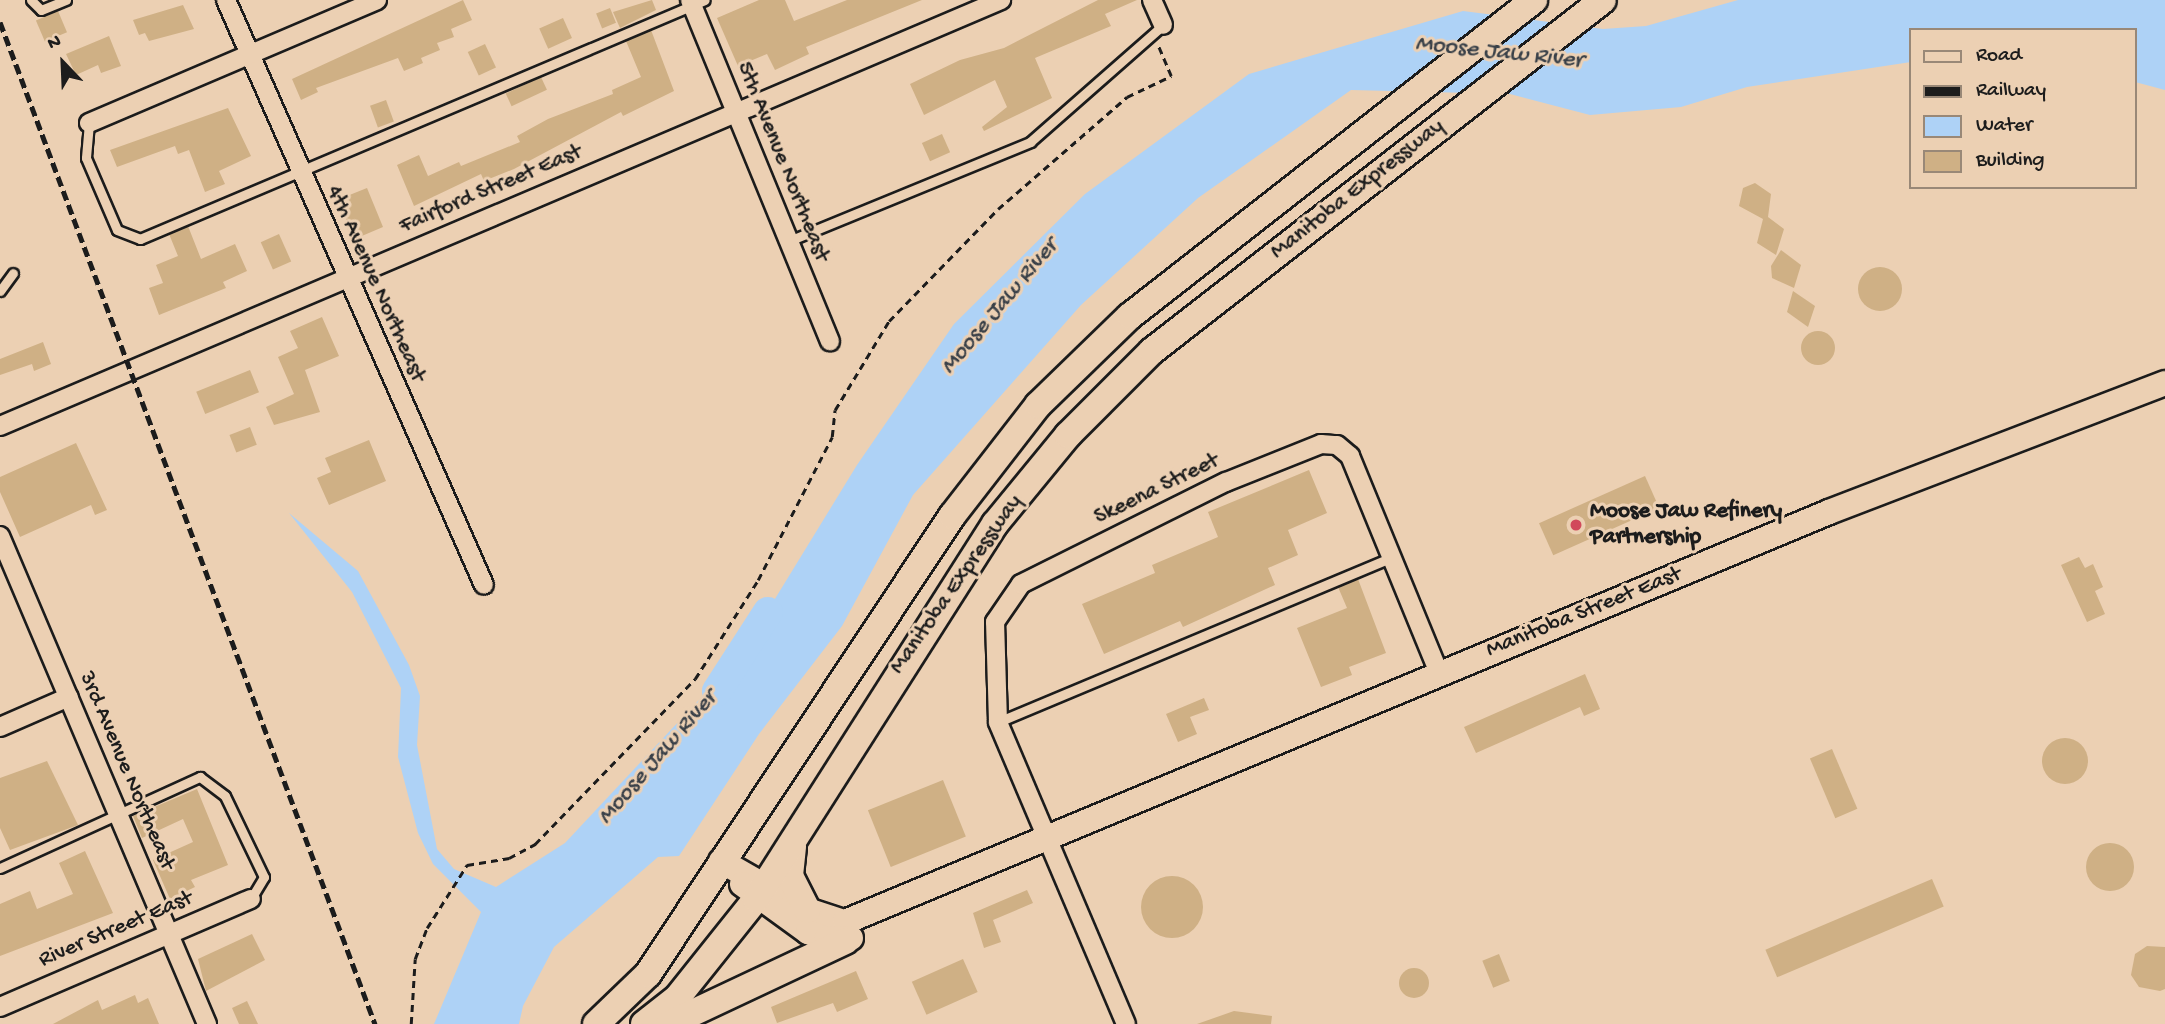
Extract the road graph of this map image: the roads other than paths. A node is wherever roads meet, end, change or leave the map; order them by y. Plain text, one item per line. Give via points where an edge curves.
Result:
1 (31, 0) edge
2 (66, 0) edge
3 (226, 0) edge
4 (377, 0) edge
5 (1001, 0) edge
6 (1152, 0) edge
7 (1534, 0) edge
8 (1602, 1) edge
9 (696, 2) edge
10 (1158, 31) joint
11 (249, 54) junction
12 (735, 113) junction
13 (89, 122) joint
14 (299, 176) junction
15 (787, 242) junction
16 (13, 273) dead end
17 (346, 279) junction
18 (0, 291) edge
19 (830, 341) dead end
20 (2165, 383) edge
21 (0, 426) edge
22 (0, 536) edge
23 (1390, 558) junction
24 (6, 564) edge
25 (484, 585) dead end
26 (1439, 673) junction
27 (68, 697) junction
28 (998, 722) junction
29 (0, 727) edge
30 (118, 817) junction
31 (793, 846) junction
32 (1049, 847) junction
33 (721, 861) junction
34 (0, 868) edge
35 (761, 892) junction
36 (251, 899) joint
37 (807, 911) junction
38 (169, 934) junction
39 (845, 941) junction
40 (0, 1007) edge
41 (207, 1024) edge
42 (596, 1024) edge
43 (644, 1024) edge
44 (669, 1024) edge
45 (1126, 1024) edge

1 - 2 lane via 41,10
3 - 11 street, 4th Avenue Northeast
4 - 11 street
5 - 12 street, Fairford Street East
6 - 10 street
7 - 33 main road, Manitoba Expressway via 1130,316 1038,405 952,516
8 - 31 main road, Manitoba Expressway via 1152,351 1068,435 995,524 881,696
9 - 12 street, 5th Avenue Northeast
9 - 14 lane
10 - 15 lane via 1030,142
11 - 13 street
11 - 14 street, 4th Avenue Northeast
12 - 15 street, 5th Avenue Northeast
12 - 17 street, Fairford Street East
13 - 14 lane via 86,158 117,230 140,239
14 - 17 street, 4th Avenue Northeast
15 - 19 street, 5th Avenue Northeast
16 - 18 lane
17 - 21 street, Fairford Street East
17 - 25 street, 4th Avenue Northeast
20 - 26 street, Manitoba Street East via 1829,512
22 - 24 street, 3rd Avenue Northeast
23 - 26 street, Skeena Street
23 - 28 lane
23 - 28 street, Skeena Street via 1350,456 1337,445 1321,444 1226,482 1021,584 995,622
24 - 27 street, 3rd Avenue Northeast
26 - 32 street, Manitoba Street East
27 - 29 street
27 - 30 street, 3rd Avenue Northeast
28 - 32 street
30 - 34 lane
30 - 36 lane via 200,777 225,796 264,877
30 - 38 street, 3rd Avenue Northeast
31 - 35 main road, Manitoba Expressway
31 - 37 main road via 790,876
32 - 37 street, Manitoba Street East via 1031,841 845,922
32 - 39 street, Manitoba Street East via 1038,857
32 - 45 street
33 - 35 street, Manitoba Street East
33 - 42 main road, Manitoba Expressway via 648,974
35 - 37 street, Manitoba Street East
35 - 39 street, Manitoba Street East via 808,932
35 - 43 main road, Manitoba Expressway via 677,998
36 - 38 street, River Street East
38 - 40 street, River Street East
38 - 41 street, 3rd Avenue Northeast
39 - 44 main road

